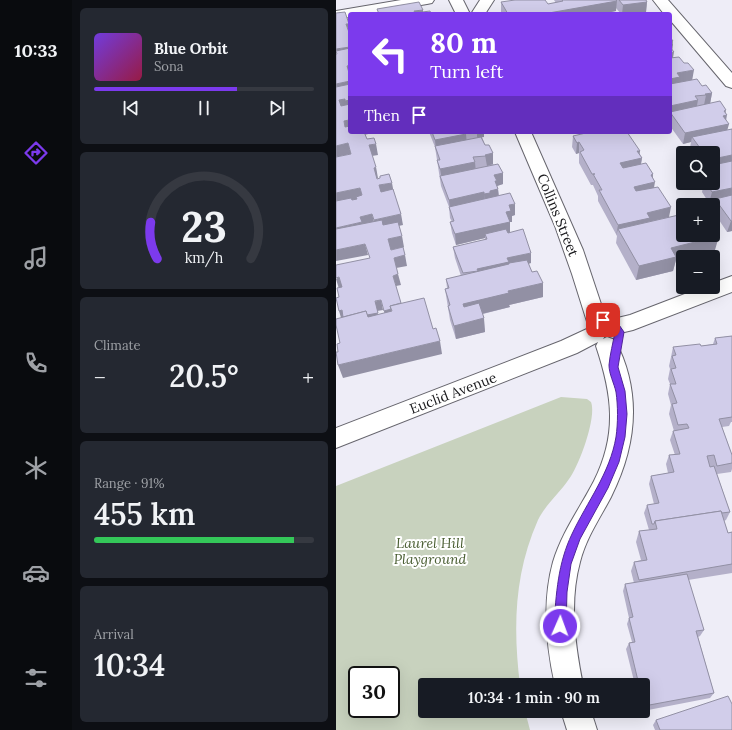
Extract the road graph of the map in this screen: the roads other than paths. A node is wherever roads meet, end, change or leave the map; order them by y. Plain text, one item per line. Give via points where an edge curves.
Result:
1 (427, 0) edge
2 (456, 0) edge
3 (487, 0) edge
4 (660, 0) edge
5 (354, 12) edge
6 (462, 12) edge
7 (479, 12) edge
8 (670, 12) edge
9 (348, 13) edge
10 (672, 14) edge
11 (336, 15) edge
12 (732, 83) edge
13 (524, 134) edge
14 (732, 284) edge
15 (611, 336) junction
16 (336, 438) edge
17 (567, 678) edge
18 (578, 718) edge
19 (582, 730) edge

1 - 5 street
2 - 6 street
3 - 7 street
4 - 8 street
9 - 11 street
10 - 12 street
13 - 15 street, Collins Street via 591,299
14 - 15 street, Euclid Avenue
15 - 16 street, Euclid Avenue via 569,347
15 - 17 street, Collins Street via 620,391 620,437 614,462 603,488 576,537 566,564 561,592 560,626
18 - 19 street

